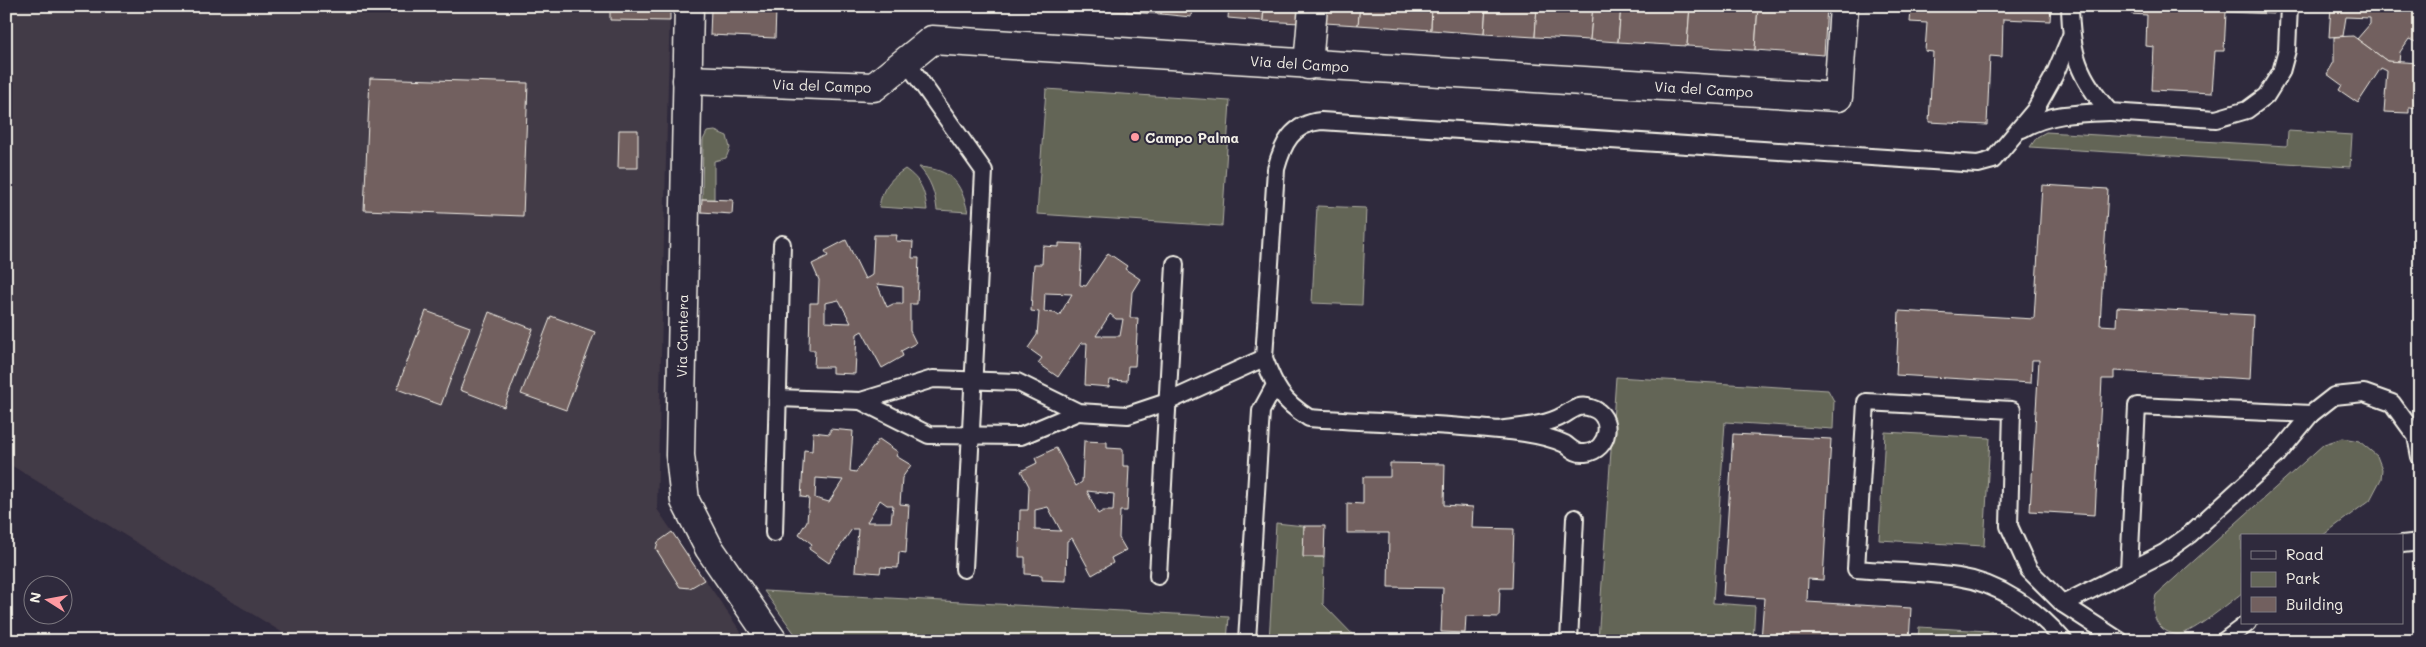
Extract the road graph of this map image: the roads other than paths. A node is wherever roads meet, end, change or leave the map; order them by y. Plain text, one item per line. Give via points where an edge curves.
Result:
1 (689, 6) edge
2 (1313, 6) edge
3 (1844, 6) edge
4 (2070, 6) edge
5 (2289, 6) edge
6 (2071, 36) junction
7 (906, 61) junction
8 (1308, 64) junction
9 (687, 80) junction
10 (2110, 112) junction
11 (2018, 132) junction
12 (782, 244) dead end
13 (1175, 264) dead end
14 (1264, 358) junction
15 (974, 380) junction
16 (1274, 387) junction
17 (778, 398) junction
18 (861, 401) junction
19 (1167, 402) junction
20 (1078, 412) junction
21 (2311, 414) junction
22 (1498, 430) junction
23 (971, 436) junction
24 (2420, 457) edge
25 (1575, 518) dead end
26 (774, 533) dead end
27 (2420, 542) edge
28 (2404, 544) edge
29 (964, 570) dead end
30 (2129, 571) junction
31 (1158, 576) dead end
32 (2062, 604) junction
33 (2247, 624) edge
34 (773, 641) edge
35 (1247, 641) edge
36 (1569, 641) edge
37 (2064, 641) edge
38 (2120, 641) edge
39 (2224, 641) edge

1 - 9 street, Via Cantera
2 - 8 street
3 - 8 street, Via del Campo via 1838,97
4 - 6 lane
5 - 10 lane via 2287,50 2281,72 2266,96 2247,110 2216,119
6 - 10 lane via 2082,75
6 - 11 lane via 2054,76
7 - 8 street, Via del Campo via 932,40
7 - 9 street, Via del Campo via 874,87
7 - 15 lane via 984,171
9 - 34 street, Via Cantera via 680,455 685,501 710,548
10 - 11 lane via 2063,114 2036,121
11 - 14 lane via 1993,160 1978,164 1311,122 1293,131 1285,141 1276,169
12 - 17 lane
13 - 19 lane
14 - 16 lane
14 - 19 lane
15 - 18 lane via 933,379
15 - 20 lane via 1018,382
15 - 23 lane
16 - 22 lane via 1290,406 1309,418
16 - 35 lane via 1261,411
17 - 18 lane
17 - 26 lane
18 - 23 lane via 929,436
19 - 20 lane via 1128,415
19 - 31 lane
20 - 23 lane via 1021,436
21 - 24 lane via 2334,396 2364,393 2392,403 2416,436
21 - 30 lane via 2278,454 2189,535 2164,553
21 - 30 lane via 2137,406
22 - 22 lane via 1541,436 1564,444 1574,452 1585,453 1597,449 1605,440 1608,429 1604,417 1596,409 1584,406 1541,423
23 - 29 lane
25 - 36 lane
27 - 28 lane
30 - 32 lane
32 - 37 lane via 2029,570 2009,526 2012,410 1866,402 1856,569 1960,577 2003,592 2048,622
32 - 38 lane
33 - 39 lane

